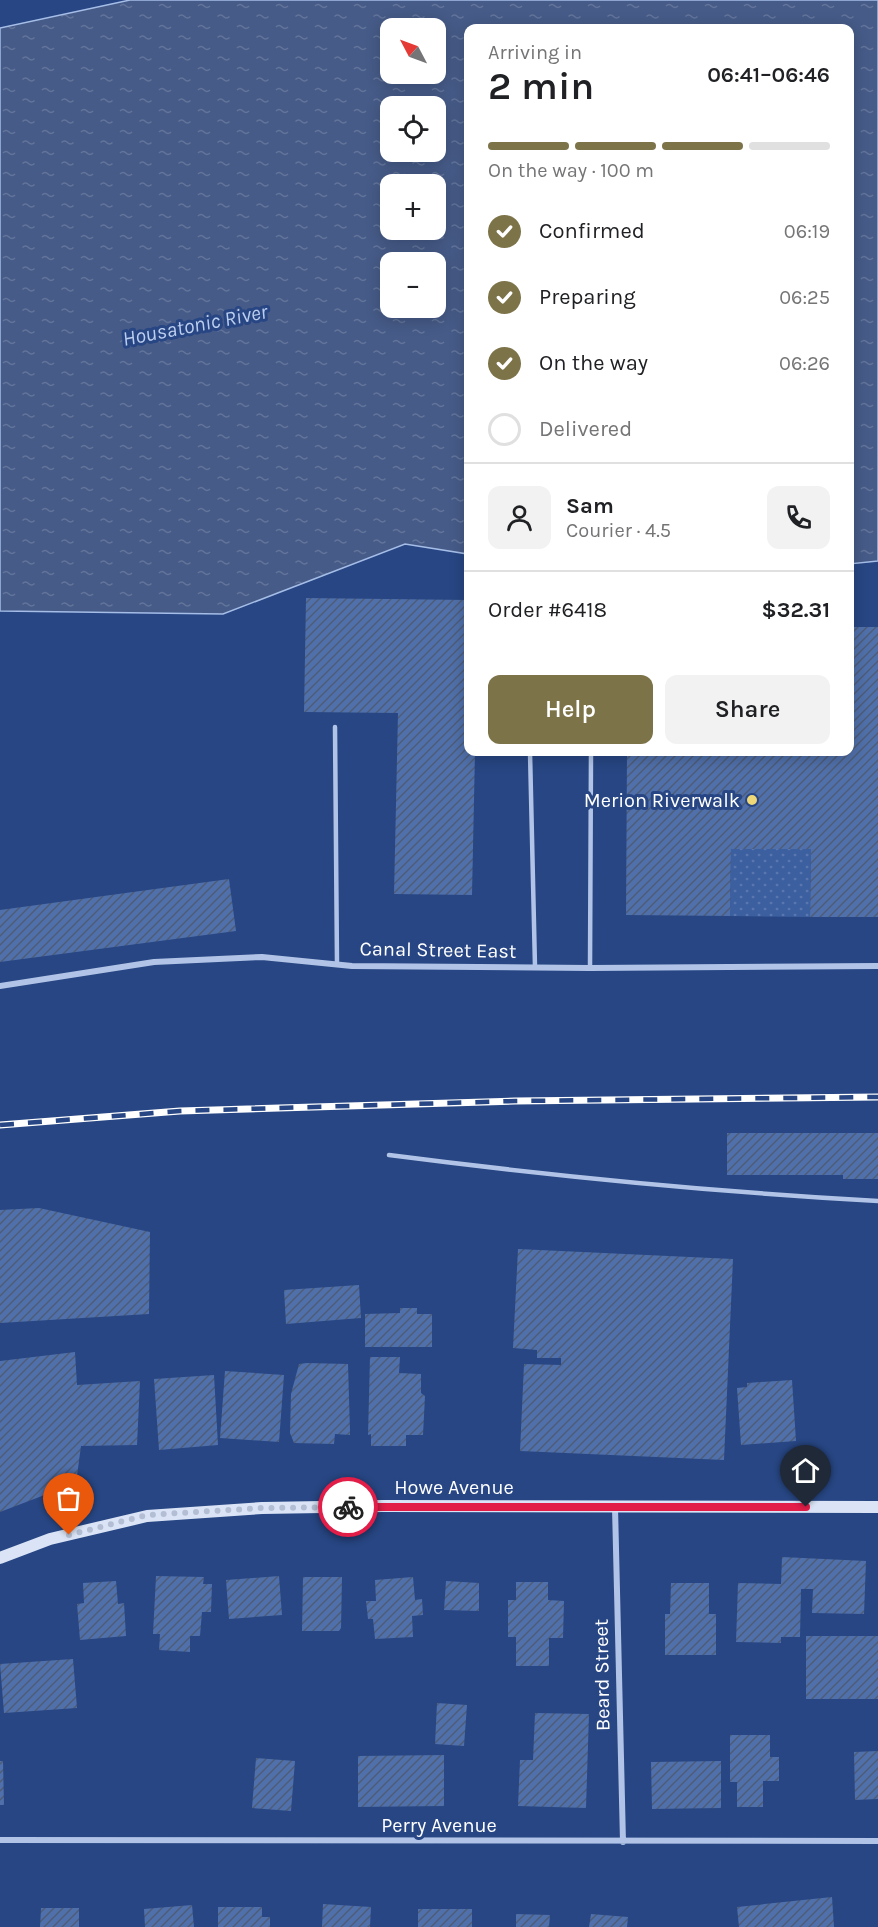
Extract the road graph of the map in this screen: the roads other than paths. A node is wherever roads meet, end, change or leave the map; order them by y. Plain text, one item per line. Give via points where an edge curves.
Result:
1 (335, 728) dead end
2 (530, 756) edge
3 (591, 756) edge
4 (337, 964) junction
5 (878, 966) edge
6 (535, 967) junction
7 (590, 968) junction
8 (0, 986) edge
9 (389, 1155) dead end
10 (878, 1201) edge
11 (615, 1507) junction
12 (878, 1507) edge
13 (0, 1558) edge
14 (0, 1840) edge
15 (878, 1841) edge
16 (623, 1842) junction

1 - 4 lane
2 - 6 lane
3 - 7 lane
4 - 6 street, Canal Street East
4 - 8 street, Canal Street East via 262,957 154,962
5 - 7 street, Canal Street East
6 - 7 street, Canal Street East
9 - 10 lane via 759,1194
11 - 12 main road, Howe Avenue
11 - 13 main road, Howe Avenue via 284,1508 147,1515 50,1539
11 - 16 street, Beard Street
14 - 16 street, Perry Avenue
15 - 16 street, Perry Avenue

